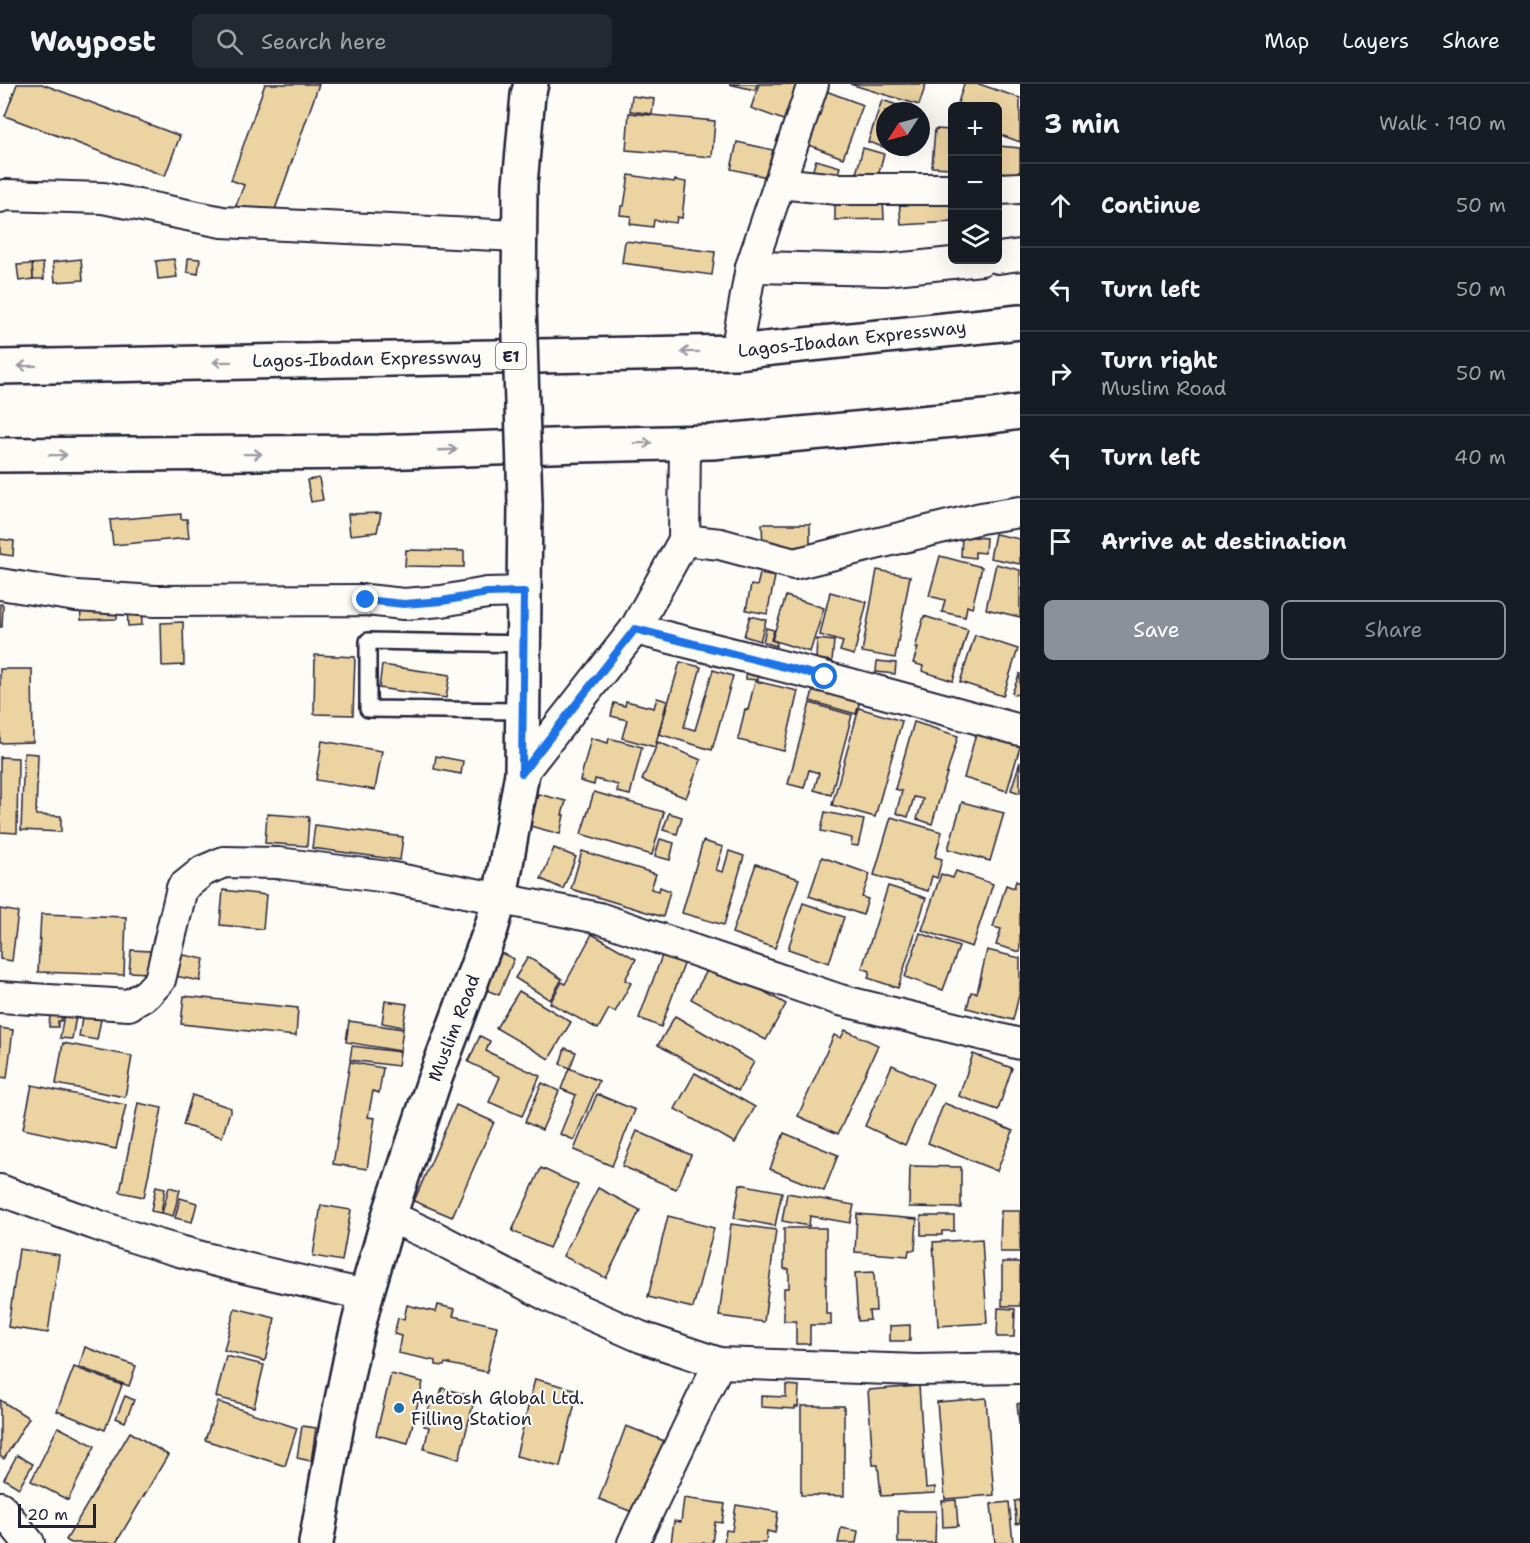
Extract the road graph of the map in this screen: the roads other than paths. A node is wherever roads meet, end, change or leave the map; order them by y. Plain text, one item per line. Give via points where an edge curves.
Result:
1 (531, 84) edge
2 (813, 84) edge
3 (779, 183) junction
4 (1020, 188) edge
5 (948, 189) edge
6 (1002, 189) edge
7 (0, 196) edge
8 (519, 236) junction
9 (1020, 255) edge
10 (1002, 257) edge
11 (948, 263) edge
12 (751, 267) junction
13 (1020, 322) edge
14 (736, 352) junction
15 (0, 367) edge
16 (1020, 412) edge
17 (685, 442) junction
18 (0, 455) edge
19 (1020, 512) edge
20 (684, 540) junction
21 (0, 584) edge
22 (524, 592) junction
23 (635, 629) junction
24 (524, 644) junction
25 (523, 711) junction
26 (1020, 730) edge
27 (522, 773) junction
28 (500, 898) junction
29 (0, 997) edge
30 (1020, 1044) edge
31 (0, 1190) edge
32 (389, 1216) junction
33 (366, 1295) junction
34 (718, 1363) junction
35 (1020, 1368) edge
36 (0, 1507) edge
37 (29, 1543) edge
38 (316, 1543) edge
39 (633, 1543) edge

1 - 8 main road, Muslim Road via 520,184
2 - 3 street
3 - 5 street via 837,189
3 - 12 street
4 - 6 street
7 - 8 street via 103,198 222,222
8 - 22 main road, Muslim Road, bridge
9 - 10 street
11 - 12 street via 885,270
12 - 14 street
13 - 14 main road, Lagos-Ibadan Expressway / E1
14 -> 15 main road, Lagos-Ibadan Expressway / E1
16 - 17 main road
18 -> 17 main road via 379,452
17 - 20 street
19 - 20 street via 794,564 720,544
20 - 23 street
21 - 22 street via 76,596 155,601 366,600 404,604
22 - 24 main road, Muslim Road
23 - 26 street
23 - 27 street
24 - 25 main road, Muslim Road
24 - 25 lane via 368,641 368,709
25 - 27 main road, Muslim Road
27 - 28 main road, Muslim Road
28 - 29 street via 388,877 278,863 224,862 182,888 160,980 129,1005
28 - 30 street via 599,918 840,1000
28 - 32 main road, Muslim Road
31 - 33 street via 183,1252
32 - 33 main road, Muslim Road
32 - 34 street via 610,1324
33 - 38 main road, Muslim Road
34 - 35 street via 917,1370
34 - 39 street
36 - 37 street

